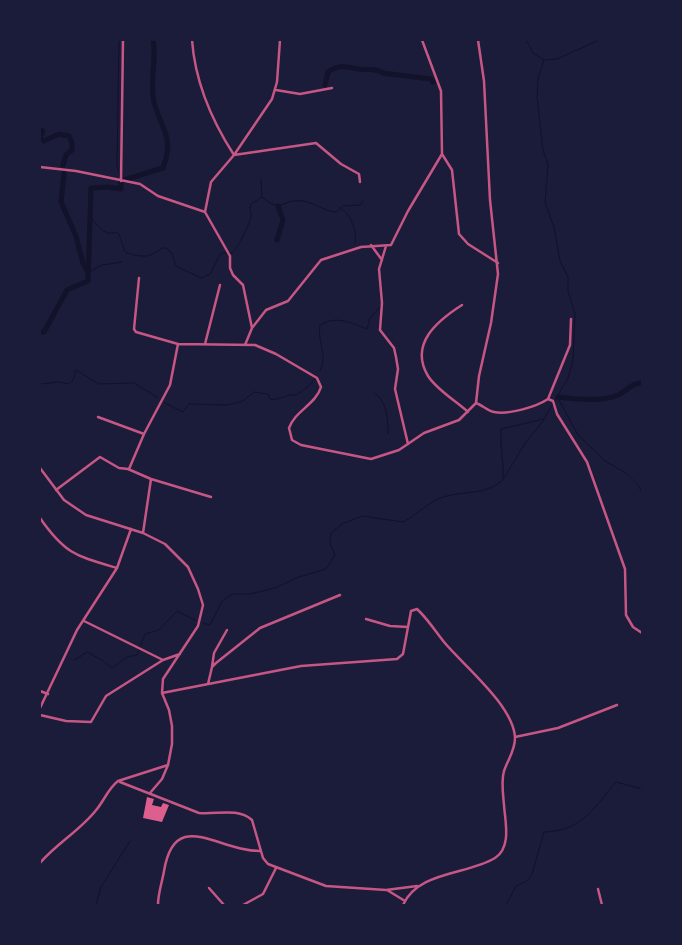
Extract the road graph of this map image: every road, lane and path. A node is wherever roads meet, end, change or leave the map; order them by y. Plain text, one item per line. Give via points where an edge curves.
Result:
1 (123, 40) edge
2 (192, 40) edge
3 (280, 40) edge
4 (422, 40) edge
5 (478, 40) edge
6 (332, 88) dead end
7 (276, 90) junction
8 (442, 154) junction
9 (234, 155) junction
10 (40, 167) edge
11 (122, 181) junction
12 (360, 182) dead end
13 (205, 212) junction
14 (372, 245) junction
15 (386, 246) junction
16 (382, 260) junction
17 (498, 263) junction
18 (139, 278) dead end
19 (220, 284) dead end
20 (462, 305) dead end
21 (571, 320) dead end
22 (252, 328) junction
23 (178, 344) junction
24 (205, 344) junction
25 (245, 345) junction
26 (548, 399) junction
27 (476, 403) junction
28 (468, 412) junction
29 (98, 417) dead end
30 (144, 434) junction
31 (408, 444) junction
32 (40, 468) edge
33 (128, 469) junction
34 (151, 479) junction
35 (56, 490) junction
36 (210, 497) dead end
37 (40, 518) edge
38 (131, 529) junction
39 (143, 534) junction
40 (117, 568) junction
41 (340, 595) dead end
42 (366, 618) dead end
43 (84, 621) junction
44 (408, 627) junction
45 (226, 630) dead end
46 (642, 633) edge
47 (181, 653) junction
48 (163, 660) junction
49 (212, 666) junction
50 (208, 684) junction
51 (40, 691) edge
52 (162, 693) junction
53 (48, 694) junction
54 (616, 705) dead end
55 (40, 708) edge
56 (40, 715) edge
57 (515, 737) junction
58 (168, 765) junction
59 (118, 781) junction
60 (150, 793) junction
61 (261, 851) junction
62 (40, 863) edge
63 (276, 868) junction
64 (419, 886) junction
65 (209, 888) dead end
66 (598, 889) dead end
67 (386, 890) junction
68 (405, 900) junction
69 (158, 905) edge
70 (224, 905) edge
71 (243, 905) edge
72 (403, 905) edge
73 (602, 905) edge

1 - 11 street
2 - 9 street via 194,63 218,130
3 - 7 street
4 - 8 street via 441,92
5 - 17 street
6 - 7 street via 300,94
7 - 9 street
8 - 15 street via 396,238
8 - 17 street via 452,170 459,234 468,244
9 - 12 street via 316,143 359,174
9 - 13 street via 211,182
10 - 11 street
11 - 13 street via 140,184 158,196
13 - 22 street via 230,256 230,268 243,286
14 - 15 street
14 - 16 street
14 - 22 street via 321,260 288,301 270,307
15 - 16 street
16 - 31 street via 379,269 380,330 394,348 398,369 395,388
17 - 27 street via 497,286
18 - 23 street via 134,331
19 - 24 street
20 - 28 street via 428,333 422,347 424,367 429,377
21 - 26 street via 570,345
22 - 25 street
23 - 24 street
23 - 30 street via 170,386
24 - 25 street
25 - 31 street via 267,349 320,382 320,392 291,422 289,434 292,440 301,445 363,459 399,450
26 - 27 street via 534,406 505,412 492,412
26 - 46 street via 553,401 557,414 587,462 624,569 626,615 633,627
27 - 28 street
28 - 31 street via 452,423 424,432
29 - 30 street
30 - 33 street
32 - 35 street
33 - 34 street
33 - 35 street via 98,457
34 - 36 street
34 - 39 street
35 - 38 street via 64,500 86,515
37 - 40 street via 53,538 77,556
38 - 39 street
38 - 40 street
39 - 47 street via 165,544 181,558 202,599 198,626
40 - 43 street
41 - 49 street via 260,628
42 - 44 street via 390,626
43 - 48 street
43 - 53 street
44 - 50 street via 403,654 396,659 308,665
44 - 57 street via 411,611 416,609 501,706 513,726
45 - 49 street via 216,648
47 - 48 street
47 - 52 street via 166,674
48 - 56 street via 106,696 91,722
49 - 50 street
50 - 52 street
51 - 53 street
52 - 58 street via 172,726
53 - 55 street
54 - 57 street via 553,729
57 - 64 street via 513,752 503,775 506,838 502,851 497,857 477,866
58 - 59 street
58 - 60 street via 162,779
59 - 60 street
59 - 62 street via 93,814 64,842 52,848
60 - 61 street via 199,813 226,812 247,816 252,820
61 - 63 street via 263,858
61 - 69 street via 234,848 192,835 180,837 166,859
63 - 67 street via 326,886
63 - 71 street via 263,894
64 - 67 street
64 - 68 street
65 - 70 street
66 - 73 street
67 - 68 street
68 - 72 street

